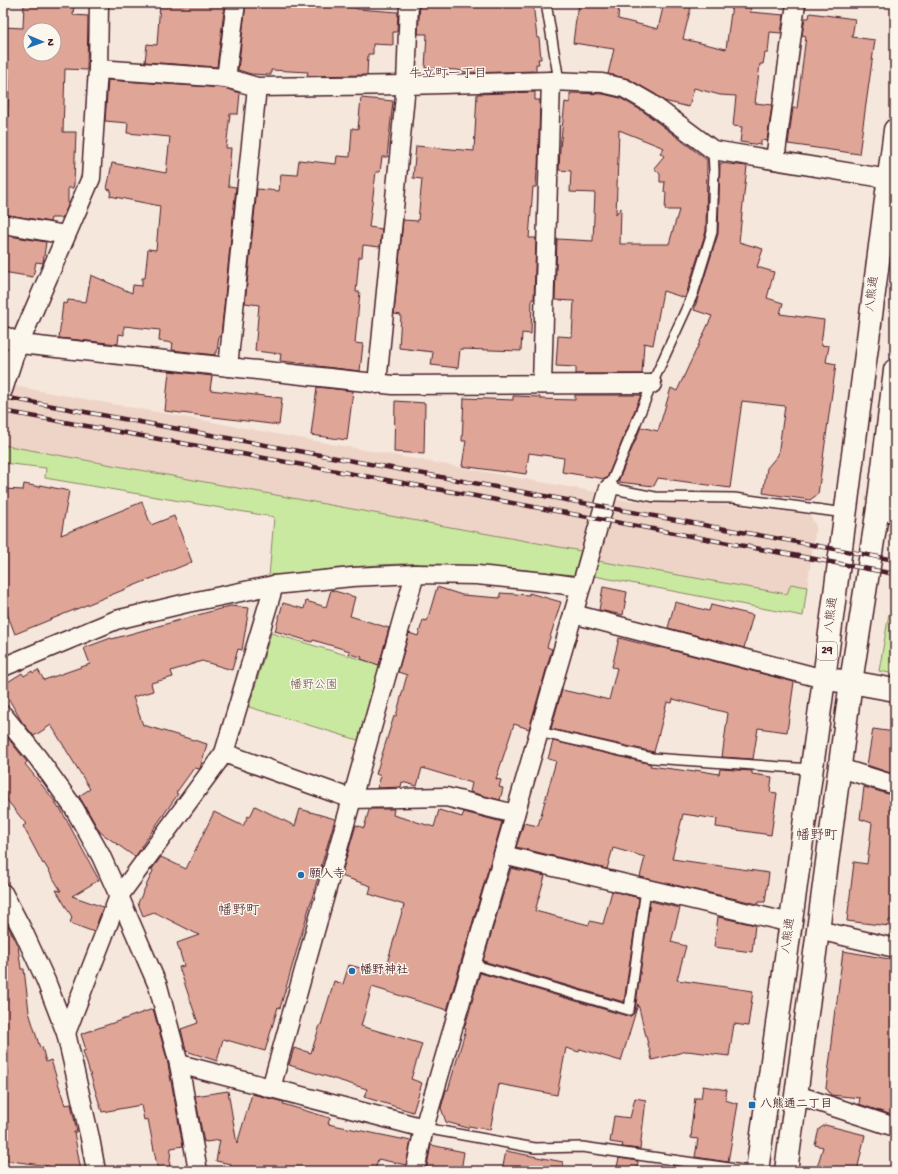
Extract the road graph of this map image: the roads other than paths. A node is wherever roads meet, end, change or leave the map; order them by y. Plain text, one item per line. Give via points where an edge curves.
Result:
1 (99, 3) edge
2 (236, 3) edge
3 (409, 3) edge
4 (546, 3) edge
5 (796, 3) edge
6 (98, 69) junction
7 (226, 78) junction
8 (555, 81) junction
9 (406, 85) junction
10 (257, 87) junction
11 (895, 130) edge
12 (713, 150) junction
13 (775, 160) junction
14 (892, 179) edge
15 (889, 219) edge
16 (3, 224) edge
17 (66, 235) junction
18 (3, 337) edge
19 (20, 344) junction
20 (228, 367) junction
21 (895, 370) edge
22 (376, 384) junction
23 (542, 384) junction
24 (652, 384) junction
25 (3, 390) edge
26 (609, 488) junction
27 (886, 510) edge
28 (845, 513) junction
29 (415, 574) junction
30 (274, 585) junction
31 (581, 587) junction
32 (573, 614) junction
33 (3, 668) edge
34 (824, 679) junction
35 (851, 682) junction
36 (895, 690) edge
37 (3, 716) edge
38 (539, 732) junction
39 (224, 753) junction
40 (840, 768) junction
41 (811, 769) junction
42 (895, 785) edge
43 (352, 799) junction
44 (515, 814) junction
45 (503, 855) junction
46 (646, 889) junction
47 (3, 894) edge
48 (119, 896) junction
49 (791, 923) junction
50 (818, 930) junction
51 (895, 948) edge
52 (471, 964) junction
53 (66, 1032) junction
54 (179, 1064) junction
55 (271, 1088) junction
56 (797, 1095) junction
57 (895, 1127) edge
58 (424, 1128) junction
59 (96, 1171) edge
60 (198, 1171) edge
61 (415, 1171) edge
62 (750, 1171) edge
63 (757, 1171) edge
64 (786, 1171) edge

1 - 6 street
2 - 7 street
3 - 9 street
4 - 8 lane
5 - 13 street
6 - 7 street
6 - 17 street via 91,178
7 - 10 street
8 - 9 street
8 - 12 street via 602,82 624,88 650,103
8 - 23 street
9 - 10 street
9 - 22 street
10 - 20 street
11 - 14 main road, 八熊通 / 29
12 - 13 street
12 - 24 lane via 712,232 693,294
13 - 14 street
14 - 15 main road, 八熊通 / 29
15 - 28 main road, 八熊通 / 29
16 - 17 street
17 - 19 street
18 - 19 street
19 - 20 street
19 - 25 street
20 - 22 street
21 - 27 main road, 29
22 - 23 street
23 - 24 street
24 - 26 lane
26 - 28 lane via 655,497 734,498
26 - 31 street
27 - 35 main road, 29
28 - 34 main road, 八熊通 / 29
29 - 30 street
29 - 31 street via 477,575
29 - 43 street
30 - 33 street via 116,620
30 - 39 street
31 - 32 street
32 - 34 street
32 - 38 street
34 - 35 main road
34 - 41 main road, 八熊通 / 29
35 - 36 main road
35 - 40 main road, 29
37 - 48 street via 38,758 74,808 101,856
38 - 41 lane via 652,758
38 - 44 street
39 - 43 street
39 - 48 street
40 - 42 street
40 - 50 main road, 29
41 - 49 main road, 八熊通 / 29
43 - 44 street via 446,797
43 - 55 street
44 - 45 street
45 - 46 street
45 - 52 street
46 - 49 street
46 - 52 lane via 629,1010
47 - 53 street via 46,981
48 - 53 street
48 - 54 street via 158,986
49 - 63 main road, 八熊通 / 29
50 - 51 street
50 - 56 main road, 29
52 - 58 street
53 - 59 street
54 - 55 street
54 - 60 street
55 - 58 street
56 - 57 street
56 - 64 main road, 29
58 - 61 street
58 - 62 lane via 535,1148 582,1147

